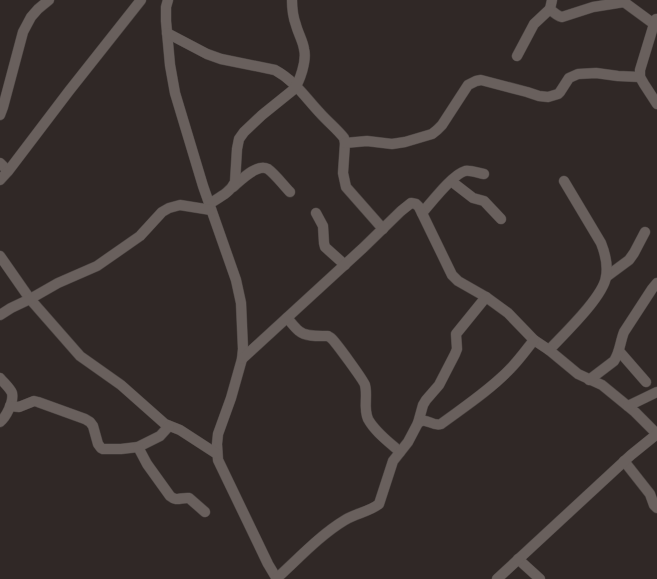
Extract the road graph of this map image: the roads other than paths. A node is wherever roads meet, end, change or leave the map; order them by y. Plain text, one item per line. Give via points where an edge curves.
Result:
1 (49, 0) edge
2 (141, 0) edge
3 (168, 0) edge
4 (292, 0) edge
5 (551, 4) edge
6 (656, 21) edge
7 (167, 33) junction
8 (517, 56) dead end
9 (640, 77) junction
10 (297, 86) junction
11 (657, 104) edge
12 (0, 115) edge
13 (345, 143) junction
14 (0, 163) edge
15 (8, 172) junction
16 (484, 174) dead end
17 (0, 180) edge
18 (451, 181) junction
19 (564, 181) dead end
20 (233, 187) junction
21 (290, 192) dead end
22 (210, 207) junction
23 (316, 213) dead end
24 (422, 213) junction
25 (501, 219) dead end
26 (383, 229) junction
27 (645, 232) dead end
28 (0, 256) edge
29 (345, 265) junction
30 (606, 277) junction
31 (657, 283) edge
32 (486, 297) junction
33 (30, 299) junction
34 (0, 315) edge
35 (287, 318) junction
36 (534, 340) junction
37 (549, 350) junction
38 (619, 351) junction
39 (242, 359) junction
40 (0, 378) edge
41 (590, 380) junction
42 (646, 382) dead end
43 (657, 392) edge
44 (10, 406) junction
45 (628, 406) junction
46 (0, 422) edge
47 (418, 423) junction
48 (169, 426) junction
49 (657, 434) edge
50 (138, 447) junction
51 (400, 452) junction
52 (217, 454) junction
53 (624, 461) junction
54 (657, 508) edge
55 (205, 512) dead end
56 (518, 559) junction
57 (277, 579) edge
58 (497, 579) edge
59 (540, 579) edge

1 - 12 street via 31,17 24,32
2 - 15 street
3 - 7 street
4 - 10 street via 295,23 305,50
5 - 6 street via 553,12 562,17 593,7 624,2
5 - 8 street via 534,24
6 - 9 street
7 - 10 street via 221,59 275,70
7 - 22 street via 176,93
9 - 11 street
9 - 13 street via 578,74 569,78 558,94 548,97 481,80 476,81 468,85 442,125 432,134 392,144 367,141
10 - 13 street via 341,134
10 - 20 street via 262,115 239,139
13 - 26 street via 343,172 346,187
14 - 15 street
15 - 17 street
16 - 18 street via 468,171
18 - 24 street
18 - 25 street via 473,198 484,201
19 - 30 street via 604,252
20 - 21 street via 261,168 272,172
20 - 22 street
22 - 33 street via 180,205 169,208 140,236 97,266
22 - 39 street via 241,303
23 - 29 street via 323,226 325,247
24 - 26 street via 416,204 411,203
24 - 32 street via 452,275
26 - 29 street
27 - 30 street via 629,260
28 - 33 street
29 - 35 street
30 - 37 street via 593,302
31 - 38 street via 624,332
32 - 36 street via 508,312
32 - 47 street via 456,334 455,354 439,385 423,405
33 - 34 street
33 - 48 street via 80,356 121,385
35 - 39 street
35 - 51 street via 302,333 328,336 338,346 364,382 367,393 365,406 369,420
36 - 37 street
36 - 47 street via 504,375 441,424 435,425 424,420
37 - 41 street via 578,374
38 - 41 street via 614,361
38 - 42 street
39 - 52 street via 218,434
40 - 44 street via 12,393
41 - 45 street via 602,385
43 - 45 street
44 - 46 street
44 - 50 street via 19,407 38,402 90,422 101,448
45 - 49 street
47 - 51 street
48 - 50 street via 160,436
48 - 52 street via 180,430
49 - 53 street
50 - 55 street via 147,464 173,499 189,498
51 - 57 street via 393,461 379,504 346,519 329,531
52 - 57 street
53 - 54 street via 648,490
53 - 56 street
56 - 58 street
56 - 59 street

